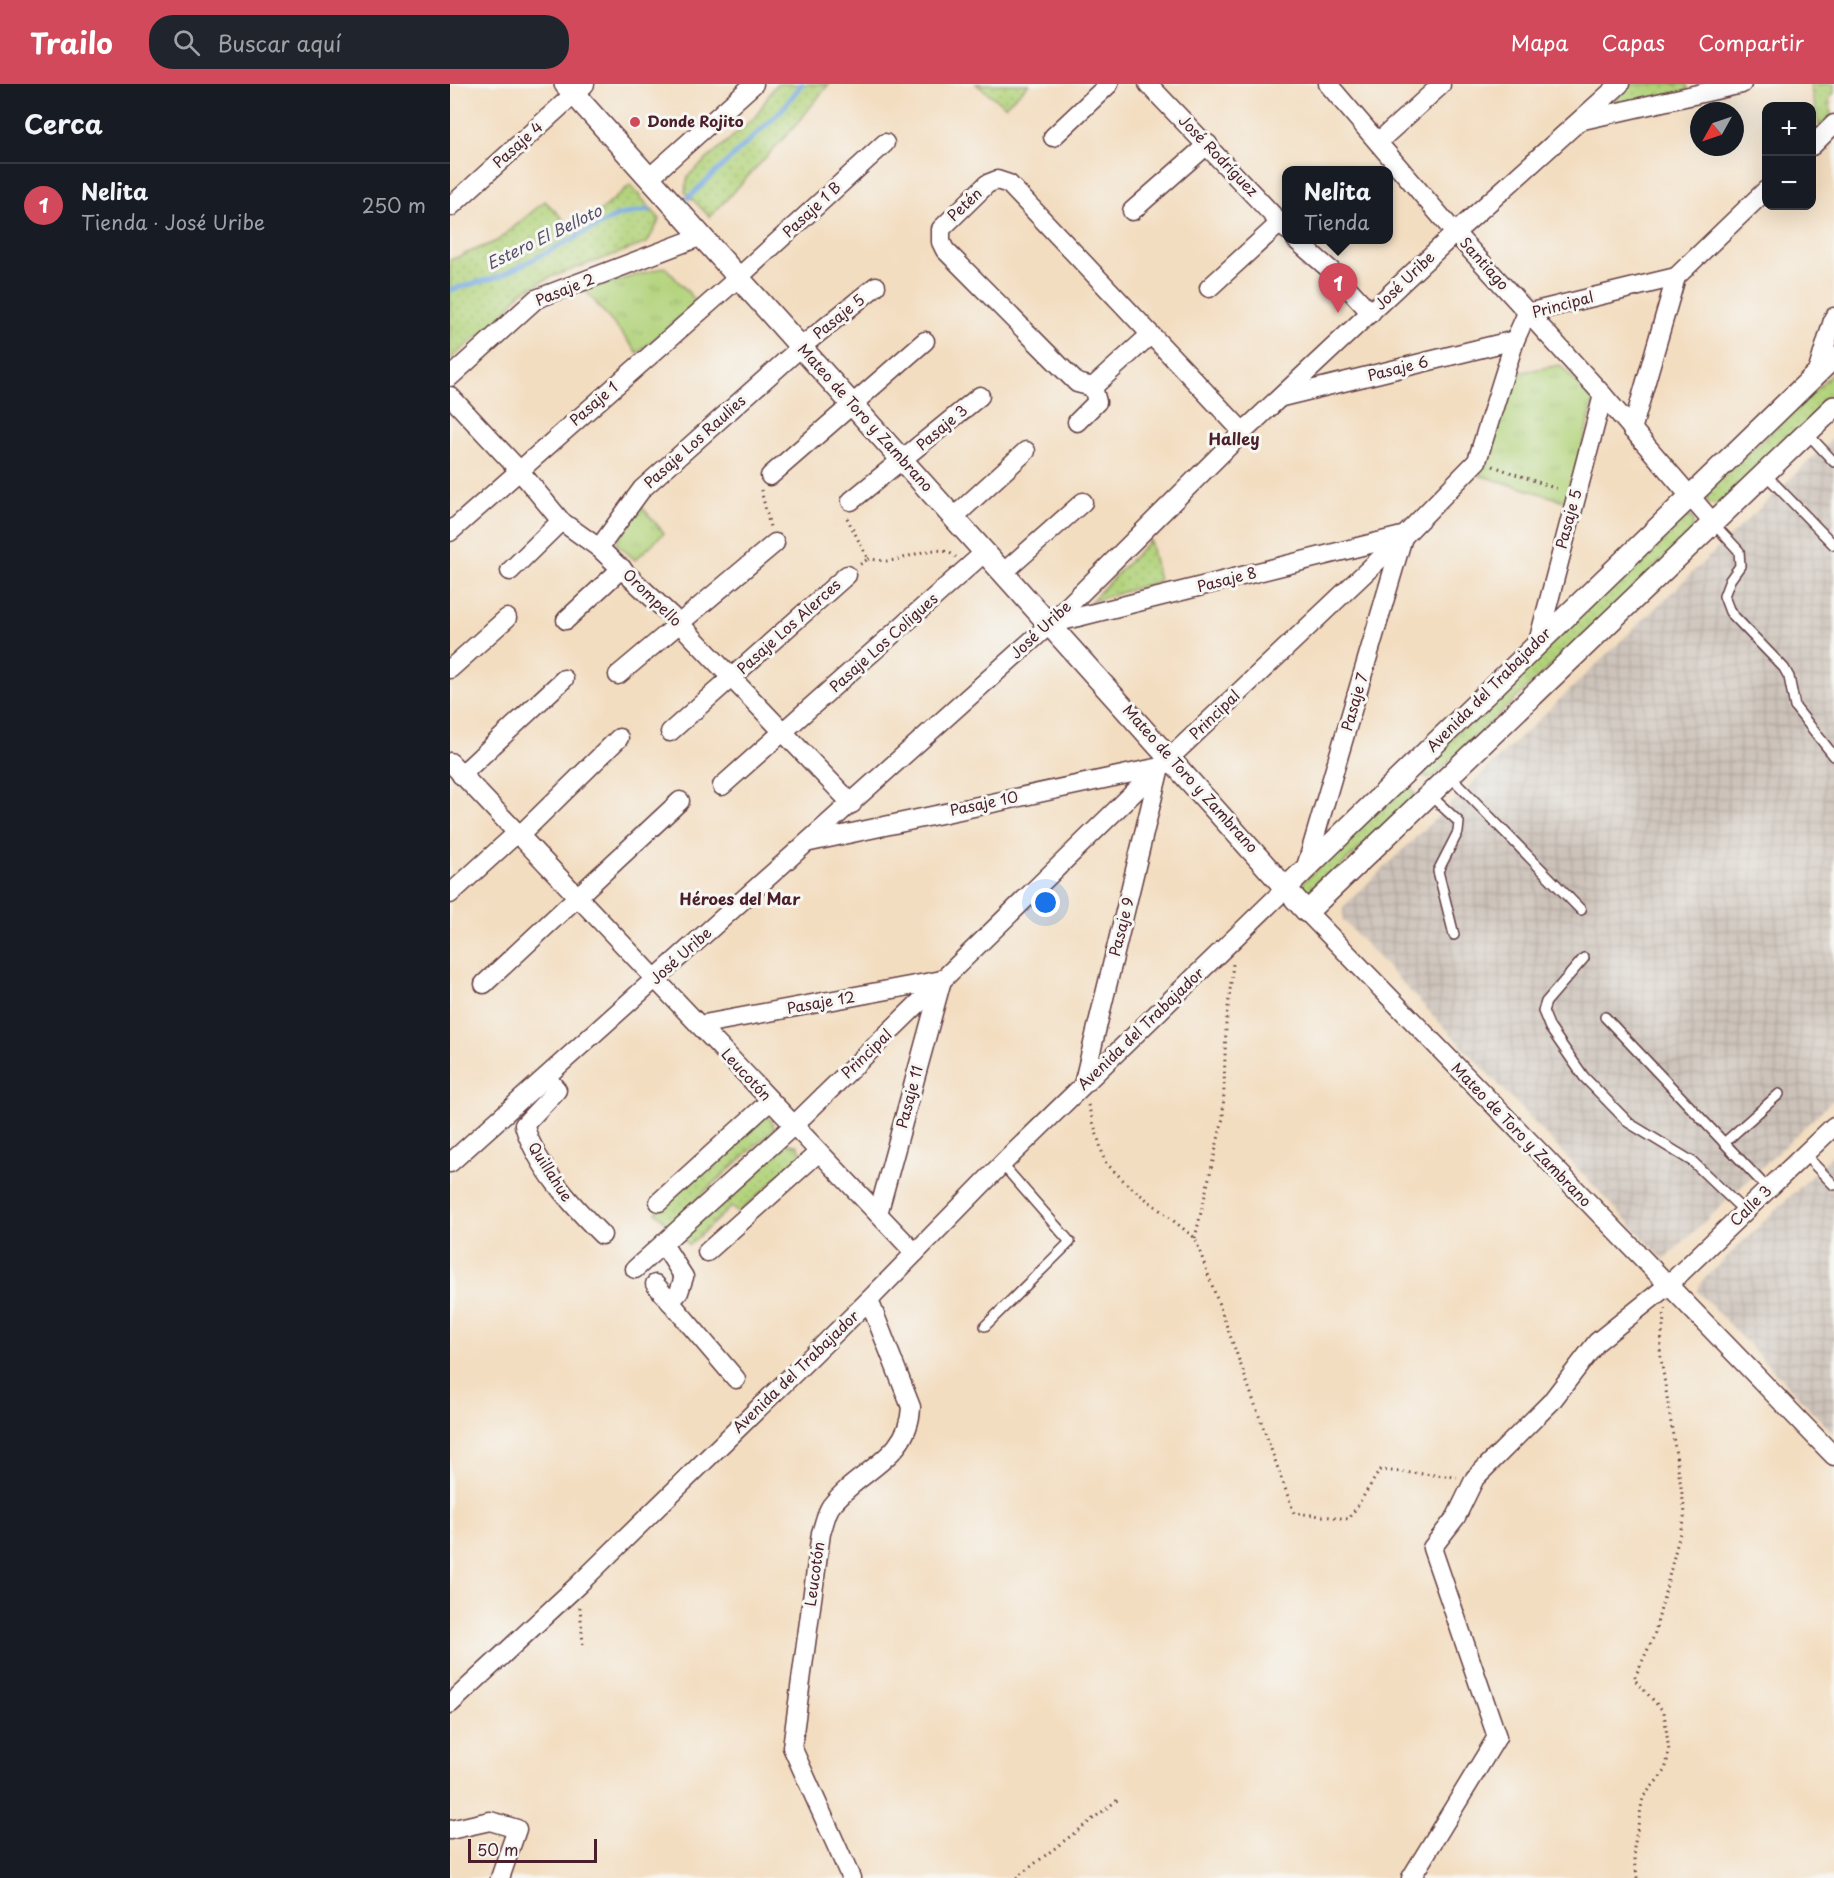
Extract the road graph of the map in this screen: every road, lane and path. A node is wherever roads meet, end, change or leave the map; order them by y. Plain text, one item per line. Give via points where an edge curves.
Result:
1 (754, 84) edge
2 (1109, 84) edge
3 (1148, 84) edge
4 (1328, 84) edge
5 (1620, 84) edge
6 (1742, 84) edge
7 (1441, 85) edge
8 (575, 87) edge
9 (1580, 120) junction
10 (1834, 124) edge
11 (1053, 137) dead end
12 (1378, 142) junction
13 (1816, 142) edge
14 (885, 143) dead end
15 (1208, 144) junction
16 (649, 178) junction
17 (1762, 194) edge
18 (450, 207) edge
19 (1132, 211) dead end
20 (1282, 225) edge
21 (1282, 227) edge
22 (1455, 233) junction
23 (702, 236) junction
24 (1301, 244) edge
25 (739, 277) junction
26 (1676, 277) junction
27 (876, 286) dead end
28 (1209, 288) dead end
29 (1527, 313) junction
30 (1371, 314) junction
31 (1834, 316) edge
32 (1150, 335) junction
33 (1515, 340) junction
34 (925, 341) dead end
35 (801, 347) junction
36 (1834, 357) edge
37 (1817, 373) junction
38 (450, 377) edge
39 (1093, 387) junction
40 (1603, 395) junction
41 (450, 396) edge
42 (980, 396) dead end
43 (1280, 397) junction
44 (853, 404) junction
45 (1834, 407) edge
46 (1077, 422) dead end
47 (1632, 430) junction
48 (1243, 432) junction
49 (1807, 433) junction
50 (1026, 451) dead end
51 (903, 461) junction
52 (1477, 461) junction
53 (1834, 462) edge
54 (519, 470) junction
55 (1765, 474) junction
56 (770, 476) joint
57 (1690, 495) junction
58 (1576, 496) junction
59 (851, 501) joint
60 (1083, 502) dead end
61 (954, 517) junction
62 (561, 521) junction
63 (1714, 524) junction
64 (450, 532) edge
65 (1404, 536) junction
66 (774, 543) joint
67 (1834, 545) edge
68 (599, 548) junction
69 (985, 552) junction
70 (868, 559) junction
71 (969, 567) junction
72 (622, 568) junction
73 (510, 571) dead end
74 (1004, 573) junction
75 (847, 575) joint
76 (507, 618) dead end
77 (566, 620) dead end
78 (680, 624) junction
79 (1050, 624) junction
80 (1538, 642) junction
81 (450, 669) edge
82 (618, 675) dead end
83 (564, 679) dead end
84 (731, 680) junction
85 (670, 732) dead end
86 (783, 734) junction
87 (619, 738) dead end
88 (1834, 756) edge
89 (1165, 762) junction
90 (1409, 770) junction
91 (455, 771) edge
92 (1451, 777) junction
93 (722, 786) dead end
94 (1431, 796) junction
95 (680, 801) dead end
96 (852, 804) junction
97 (518, 835) junction
98 (808, 842) junction
99 (1306, 867) junction
100 (1287, 887) junction
101 (450, 894) edge
102 (577, 897) junction
103 (1581, 910) dead end
104 (1307, 912) junction
105 (1454, 934) dead end
106 (1234, 938) junction
107 (1584, 958) dead end
108 (656, 980) junction
109 (942, 981) junction
110 (484, 984) dead end
111 (1605, 1017) dead end
112 (699, 1025) junction
113 (547, 1078) junction
114 (1083, 1086) junction
115 (1779, 1094) dead end
116 (770, 1101) junction
117 (794, 1125) junction
118 (1834, 1126) edge
119 (1724, 1143) junction
120 (819, 1152) junction
121 (1804, 1154) junction
122 (450, 1162) edge
123 (1002, 1164) junction
124 (1834, 1185) edge
125 (1768, 1189) junction
126 (659, 1202) dead end
127 (1745, 1212) junction
128 (878, 1214) junction
129 (602, 1235) dead end
130 (669, 1238) junction
131 (1195, 1238) junction
132 (707, 1252) dead end
133 (915, 1253) junction
134 (635, 1269) dead end
135 (655, 1284) dead end
136 (1667, 1286) junction
137 (869, 1300) junction
138 (670, 1302) junction
139 (985, 1326) dead end
140 (736, 1379) dead end
141 (1834, 1456) edge
142 (1475, 1478) junction
143 (578, 1585) junction
144 (584, 1644) dead end
145 (450, 1704) edge
146 (1120, 1798) dead end
147 (450, 1830) edge
148 (500, 1878) edge
149 (851, 1878) edge
150 (1016, 1878) edge
151 (1411, 1878) edge
152 (1637, 1878) edge

1 - 16 street
2 - 11 street
3 - 15 street, José Rodríguez
4 - 12 street, Santiago
5 - 9 street, José Uribe
6 - 9 street
7 - 12 street
8 - 16 street, Mateo de Toro y Zambrano
8 - 18 street, Pasaje 4
9 - 22 street, José Uribe
10 - 13 street
12 - 22 street, Santiago
14 - 25 street, Pasaje 1 B
15 - 19 street
15 - 20 street, José Rodríguez
16 - 23 street, Mateo de Toro y Zambrano
17 - 26 street
21 - 28 street
22 - 29 street, Santiago
22 - 30 street, José Uribe
23 - 25 street, Mateo de Toro y Zambrano
23 - 38 street, Pasaje 2 via 536,299
24 - 30 street
25 - 35 street, Mateo de Toro y Zambrano
25 - 54 street, Pasaje 1
26 - 29 street, Principal
26 - 47 street
27 - 35 street, Pasaje 5
29 - 33 street, Principal
29 - 40 street, Santiago
30 - 43 street, José Uribe
31 - 37 street
32 - 39 street
32 - 39 street, Petén via 1009,184 998,180 987,184 945,223 940,236 945,250 1077,383
32 - 48 street, Petén
33 - 43 street, Pasaje 6
33 - 52 street, Principal
34 - 44 street
35 - 44 street, Mateo de Toro y Zambrano
35 - 68 street, Pasaje Los Raulies via 642,489
36 - 37 street, Avenida del Trabajador
37 - 57 street, Avenida del Trabajador
39 - 46 street via 1097,402
40 - 47 street, Santiago
40 - 58 street, Pasaje 5
41 - 54 street, Orompello
42 - 51 street, Pasaje 3
43 - 48 street, José Uribe
44 - 51 street, Mateo de Toro y Zambrano
44 - 56 street
45 - 49 street
47 - 57 street, Santiago
48 - 79 street, José Uribe
49 - 53 lane
49 - 55 street
50 - 61 street
51 - 59 street, Pasaje 3
51 - 61 street, Mateo de Toro y Zambrano
52 - 58 path
52 - 65 street, Principal
54 - 62 street, Orompello
54 - 64 street, Pasaje 1
55 - 63 street
55 - 67 lane
56 - 66 path via 760,485
57 - 63 street, Santiago
57 - 80 street, Avenida del Trabajador
58 - 80 street, Pasaje 5
59 - 70 path via 842,509
60 - 74 street
61 - 69 street, Mateo de Toro y Zambrano
62 - 68 street, Orompello
62 - 73 street
63 - 88 lane via 1739,551 1740,566 1724,596 1730,612 1784,668 1795,707
63 - 92 street
65 - 79 street, Pasaje 8
65 - 89 street, Principal
65 - 99 street, Pasaje 7
66 - 78 street
68 - 72 street, Orompello
69 - 71 street, Pasaje Los Coligues
69 - 74 street, Mateo de Toro y Zambrano
70 - 71 path via 888,561 924,550 950,552
70 - 75 path
71 - 86 street, Pasaje Los Coligues
72 - 77 street
72 - 78 street, Orompello
74 - 79 street, Mateo de Toro y Zambrano
75 - 84 street, Pasaje Los Alerces
76 - 81 street
78 - 82 street
78 - 84 street, Orompello
79 - 89 street, Mateo de Toro y Zambrano
79 - 96 street, José Uribe
80 - 90 street, Avenida del Trabajador
83 - 91 street, Leucotón
84 - 85 street, Pasaje Los Alerces
84 - 86 street, Orompello
86 - 93 street, Pasaje Los Coligues
86 - 96 street, Orompello
87 - 97 street
89 - 98 street, Pasaje 10
89 - 100 street, Mateo de Toro y Zambrano
89 - 109 street, Principal
89 - 114 street, Pasaje 9
90 - 94 street
90 - 99 street, Avenida del Trabajador
91 - 97 street, Leucotón
92 - 94 street
92 - 103 lane
94 - 104 street
94 - 105 lane via 1458,822 1458,832 1438,871
95 - 102 street
96 - 98 street, José Uribe
97 - 101 street
97 - 102 street, Leucotón
98 - 108 street, José Uribe
99 - 100 street, Avenida del Trabajador
100 - 104 street, Mateo de Toro y Zambrano
100 - 106 street, Avenida del Trabajador
102 - 108 street, Leucotón
102 - 110 street
104 - 136 street, Mateo de Toro y Zambrano
106 - 114 street, Avenida del Trabajador
106 - 131 path via 1223,1118
107 - 127 lane via 1546,1002 1543,1011 1550,1028 1584,1077 1629,1123 1693,1162
108 - 112 street, Leucotón
108 - 113 street, José Uribe
109 - 112 street, Pasaje 12
109 - 117 street, Principal
109 - 128 street, Pasaje 11
111 - 119 lane
112 - 116 street, Leucotón
113 - 122 street, José Uribe
113 - 129 street, Quillahue via 557,1090 524,1125 528,1138 572,1205
114 - 123 street, Avenida del Trabajador
114 - 131 path via 1105,1162
115 - 119 lane
116 - 117 street, Leucotón
116 - 126 street
117 - 120 street, Leucotón
117 - 130 street, Principal
118 - 121 street, Calle 3
119 - 125 lane
120 - 128 street, Leucotón
120 - 132 street
121 - 124 lane
121 - 125 street, Calle 3
123 - 133 street, Avenida del Trabajador
123 - 139 lane via 1070,1242
125 - 127 street, Calle 3
127 - 136 street, Calle 3
128 - 133 street, Leucotón
130 - 134 street, Principal
130 - 138 street via 684,1277
131 - 142 path via 1294,1513 1349,1520 1380,1470
133 - 137 street, Avenida del Trabajador
135 - 138 street
136 - 141 street, Mateo de Toro y Zambrano
136 - 142 street, Calle 3 via 1597,1342 1551,1402
136 - 152 path via 1660,1352 1685,1513 1654,1636 1634,1679 1664,1712 1669,1752 1665,1771 1642,1797 1634,1848
137 - 143 street, Avenida del Trabajador
137 - 149 street, Leucotón via 911,1407 910,1424 902,1442 830,1507 821,1533 792,1747
138 - 140 street
142 - 151 street, Calle 3 via 1456,1517 1432,1548 1497,1737
143 - 144 path
143 - 145 street, Avenida del Trabajador
146 - 150 path
147 - 148 street via 490,1821 517,1829

